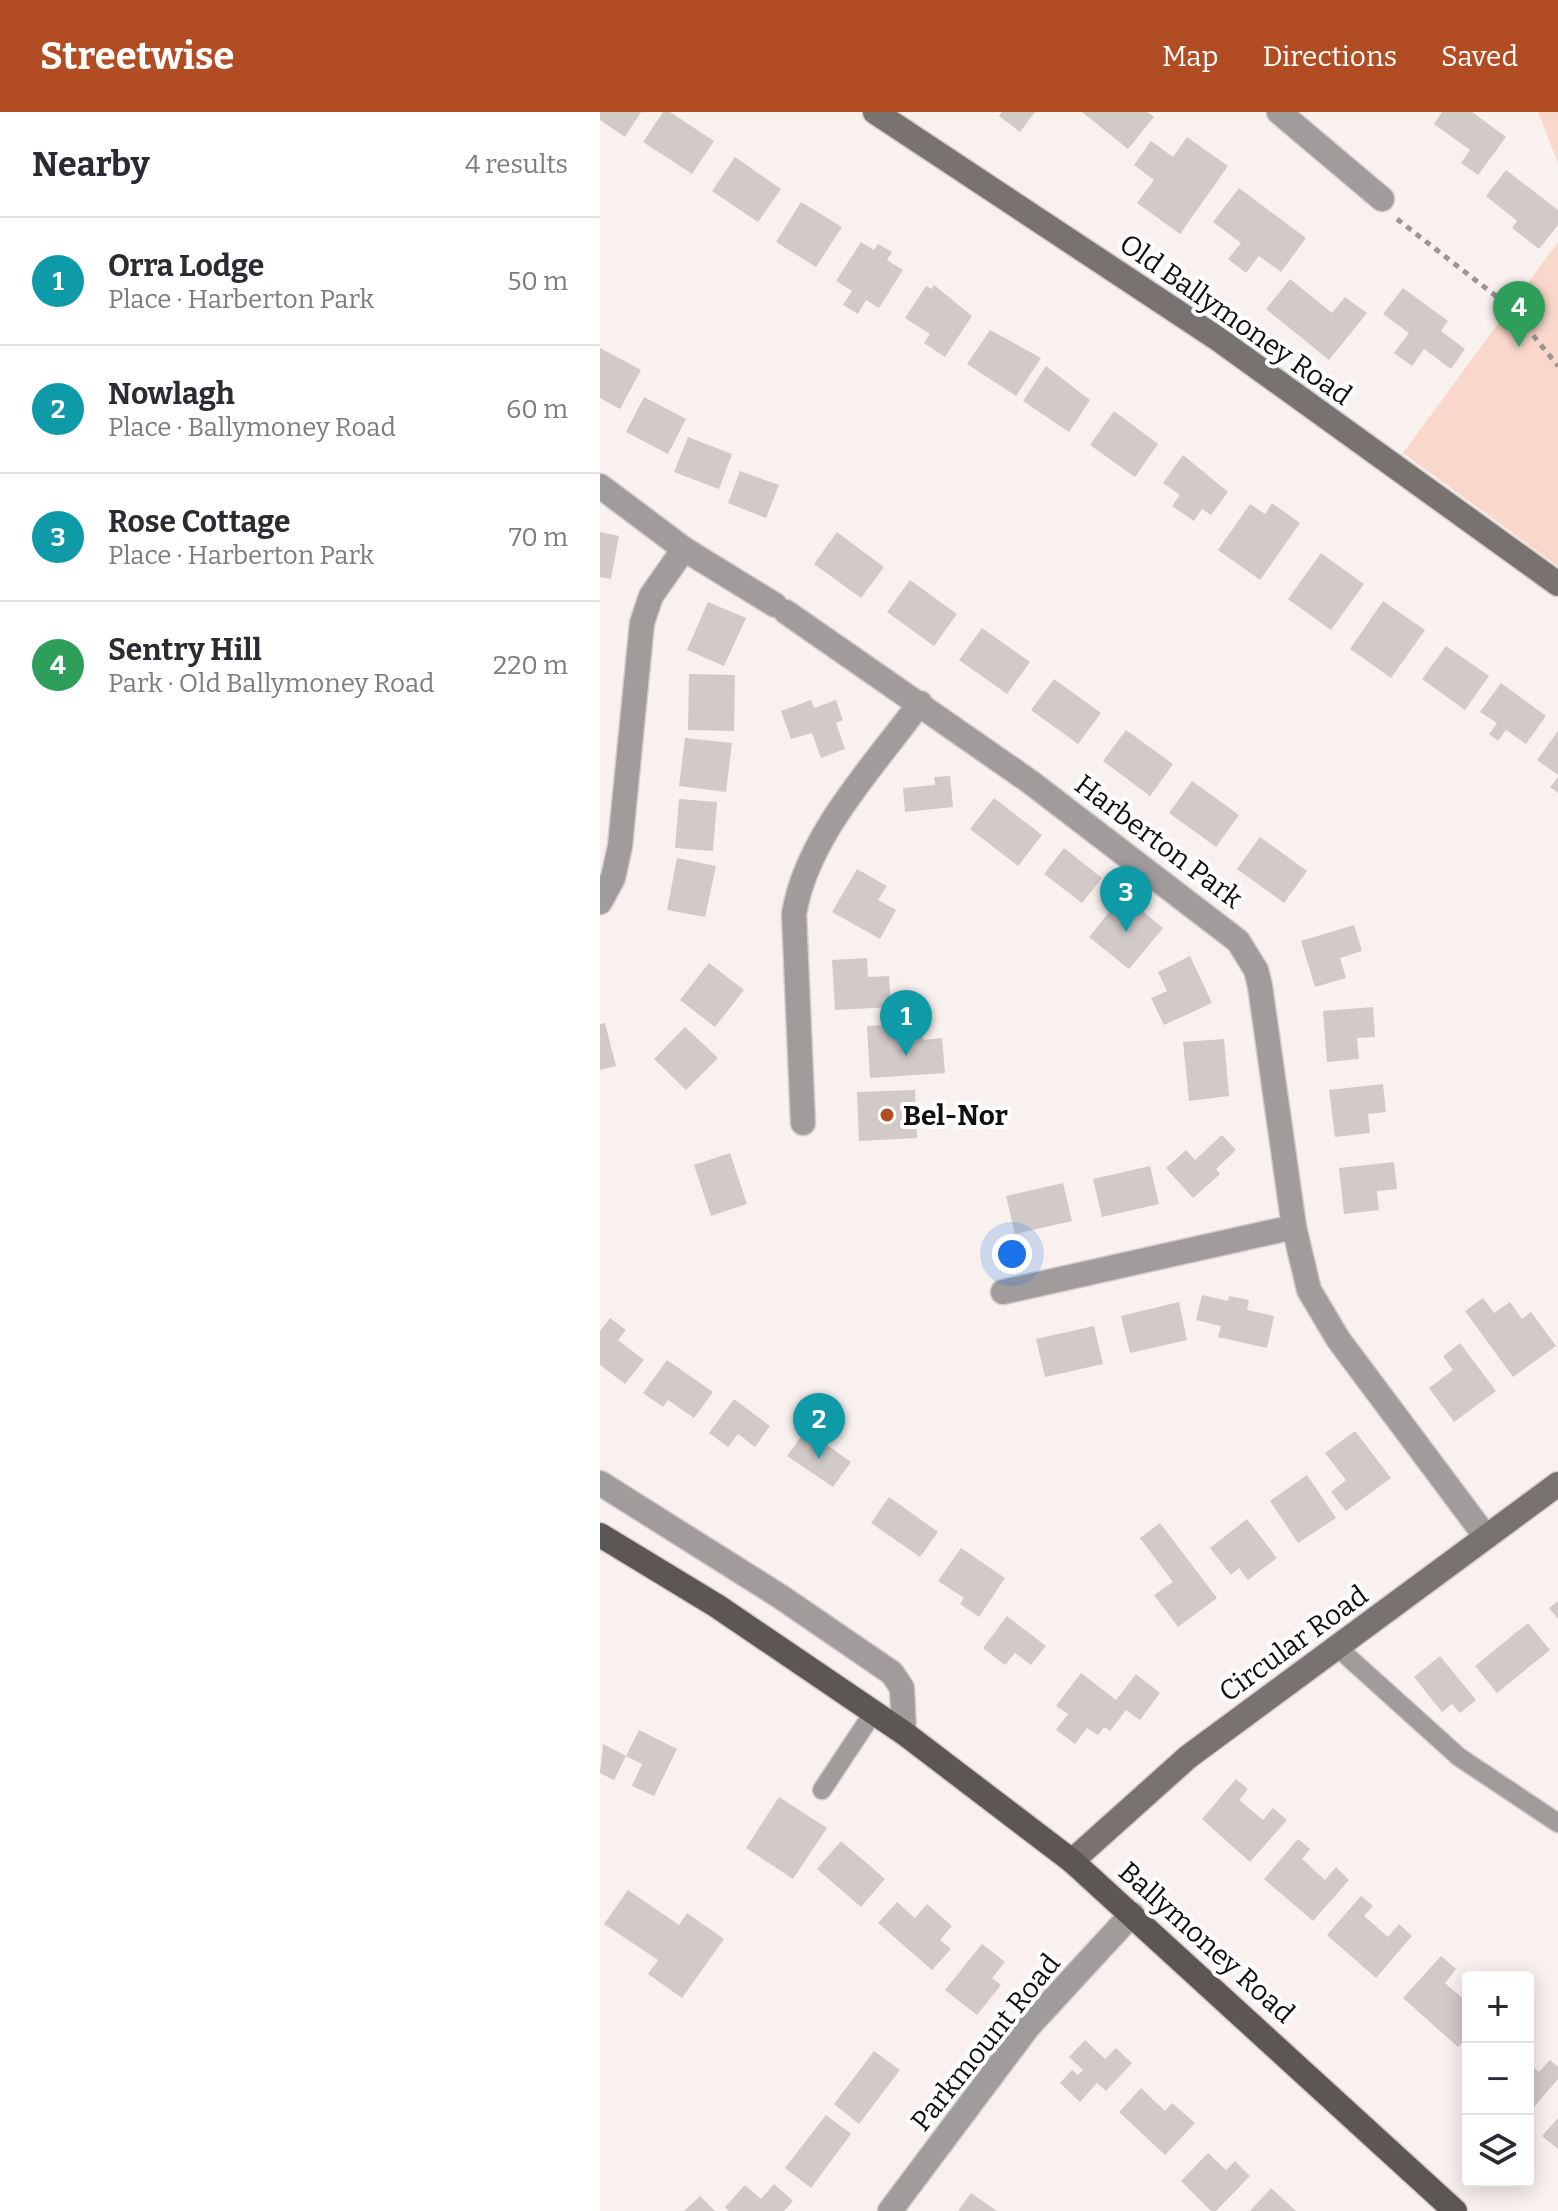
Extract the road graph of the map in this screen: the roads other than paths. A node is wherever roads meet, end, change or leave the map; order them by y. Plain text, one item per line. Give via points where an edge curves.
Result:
1 (875, 112) edge
2 (1279, 112) edge
3 (1382, 199) road end
4 (600, 486) edge
5 (684, 549) junction
6 (1558, 584) edge
7 (920, 703) junction
8 (600, 902) edge
9 (803, 1123) dead end
10 (1294, 1227) junction
11 (1003, 1292) dead end
12 (600, 1483) edge
13 (1558, 1484) edge
14 (600, 1535) edge
15 (1486, 1537) junction
16 (1337, 1647) junction
17 (873, 1713) junction
18 (904, 1733) junction
19 (822, 1790) dead end
20 (1558, 1823) edge
21 (1072, 1861) junction
22 (1132, 1914) junction
23 (890, 2211) edge
24 (1455, 2211) edge

1 - 6 street, Old Ballymoney Road via 1218,339
2 - 3 street
4 - 5 street, Harberton Park
5 - 7 street, Harberton Park
5 - 8 street via 651,596 642,623 620,846 613,878
7 - 9 street via 834,821 798,896 794,914
7 - 10 street, Harberton Park via 1228,930 1247,954 1260,986
10 - 11 street
10 - 15 street, Harberton Park via 1305,1282 1319,1312
12 - 18 street via 892,1673 902,1688
13 - 15 street, Circular Road
14 - 17 main road, Ballymoney Road via 717,1606
15 - 16 street, Circular Road
16 - 20 lane via 1459,1757
16 - 21 street, Circular Road via 1188,1757
17 - 18 main road, Ballymoney Road
17 - 19 lane
18 - 21 main road, Ballymoney Road
21 - 22 main road, Ballymoney Road
22 - 23 street, Parkmount Road via 1028,2027
22 - 24 main road, Ballymoney Road

